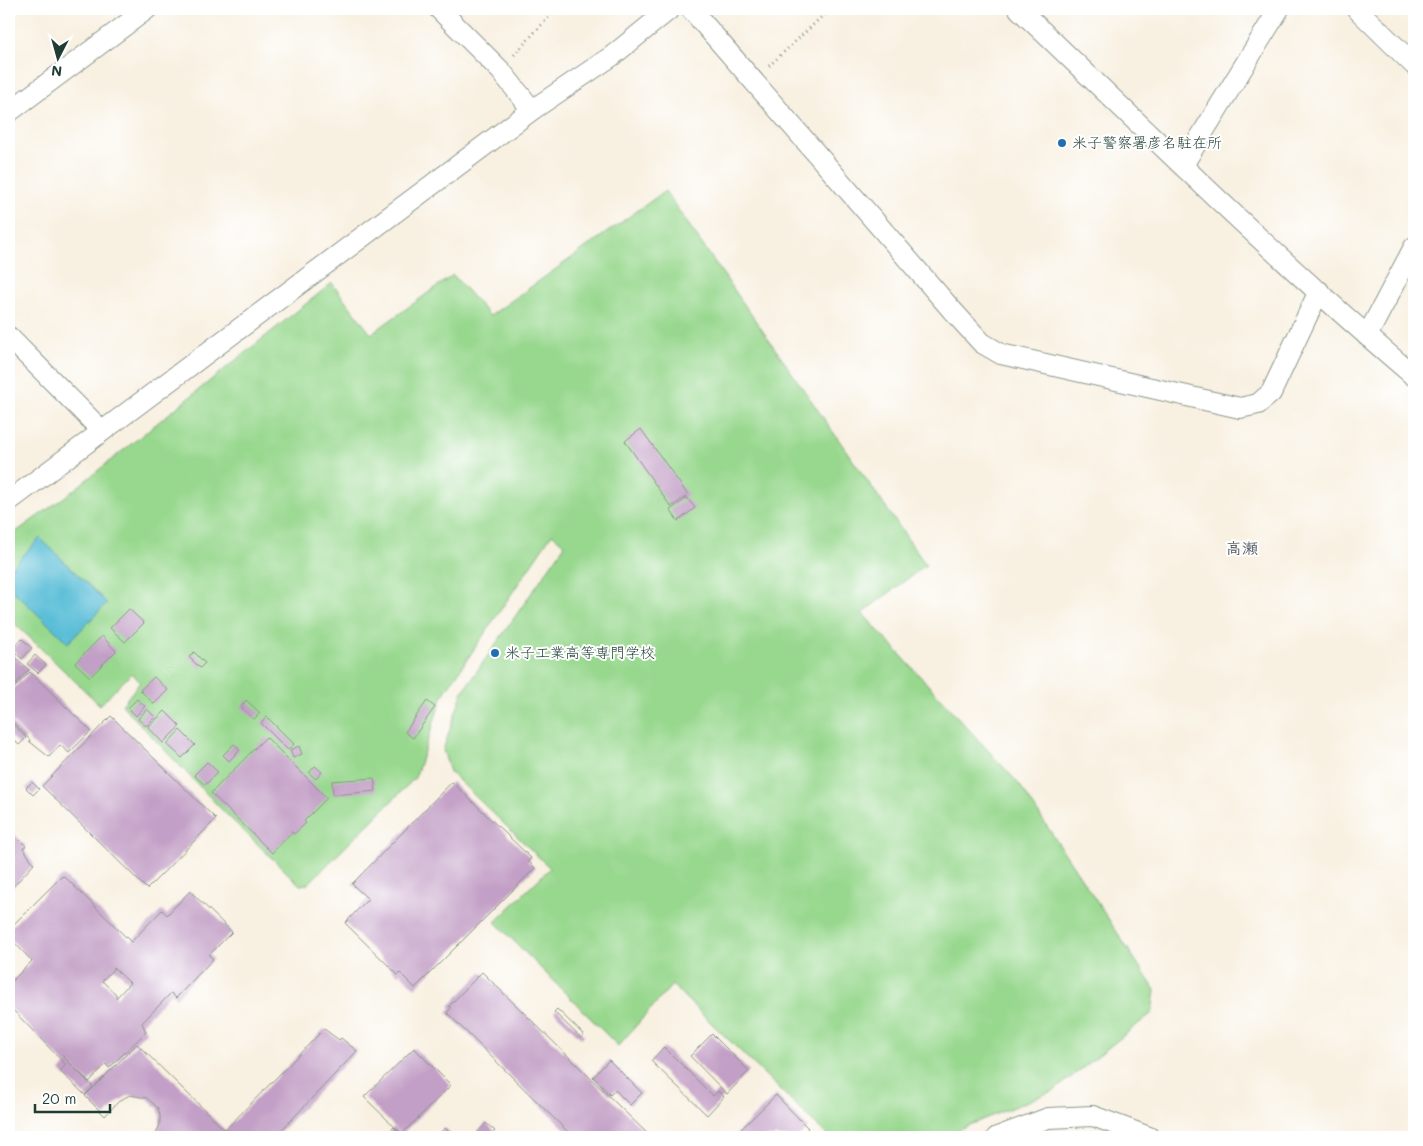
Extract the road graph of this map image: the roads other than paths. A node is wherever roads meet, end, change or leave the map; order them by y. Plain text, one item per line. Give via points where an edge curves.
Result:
1 (147, 9) edge
2 (439, 9) edge
3 (670, 9) edge
4 (691, 9) edge
5 (1019, 9) edge
6 (1279, 9) edge
7 (1357, 9) edge
8 (1414, 65) edge
9 (532, 110) junction
10 (9, 112) edge
11 (1183, 165) junction
12 (1414, 247) edge
13 (1319, 291) junction
14 (1368, 336) junction
15 (9, 337) edge
16 (1414, 376) edge
17 (102, 431) junction
18 (9, 501) edge
19 (997, 1137) edge
20 (1149, 1137) edge

1 - 10 street
2 - 9 street via 501,71
3 - 9 street via 612,56
4 - 13 street via 970,330 982,343 1001,354 1240,408 1258,404 1271,392
5 - 11 street
6 - 11 street
7 - 8 street
9 - 17 street
11 - 13 street
12 - 14 street
13 - 14 street
14 - 16 street
15 - 17 street
17 - 18 street
19 - 20 street via 1048,1118 1093,1116

